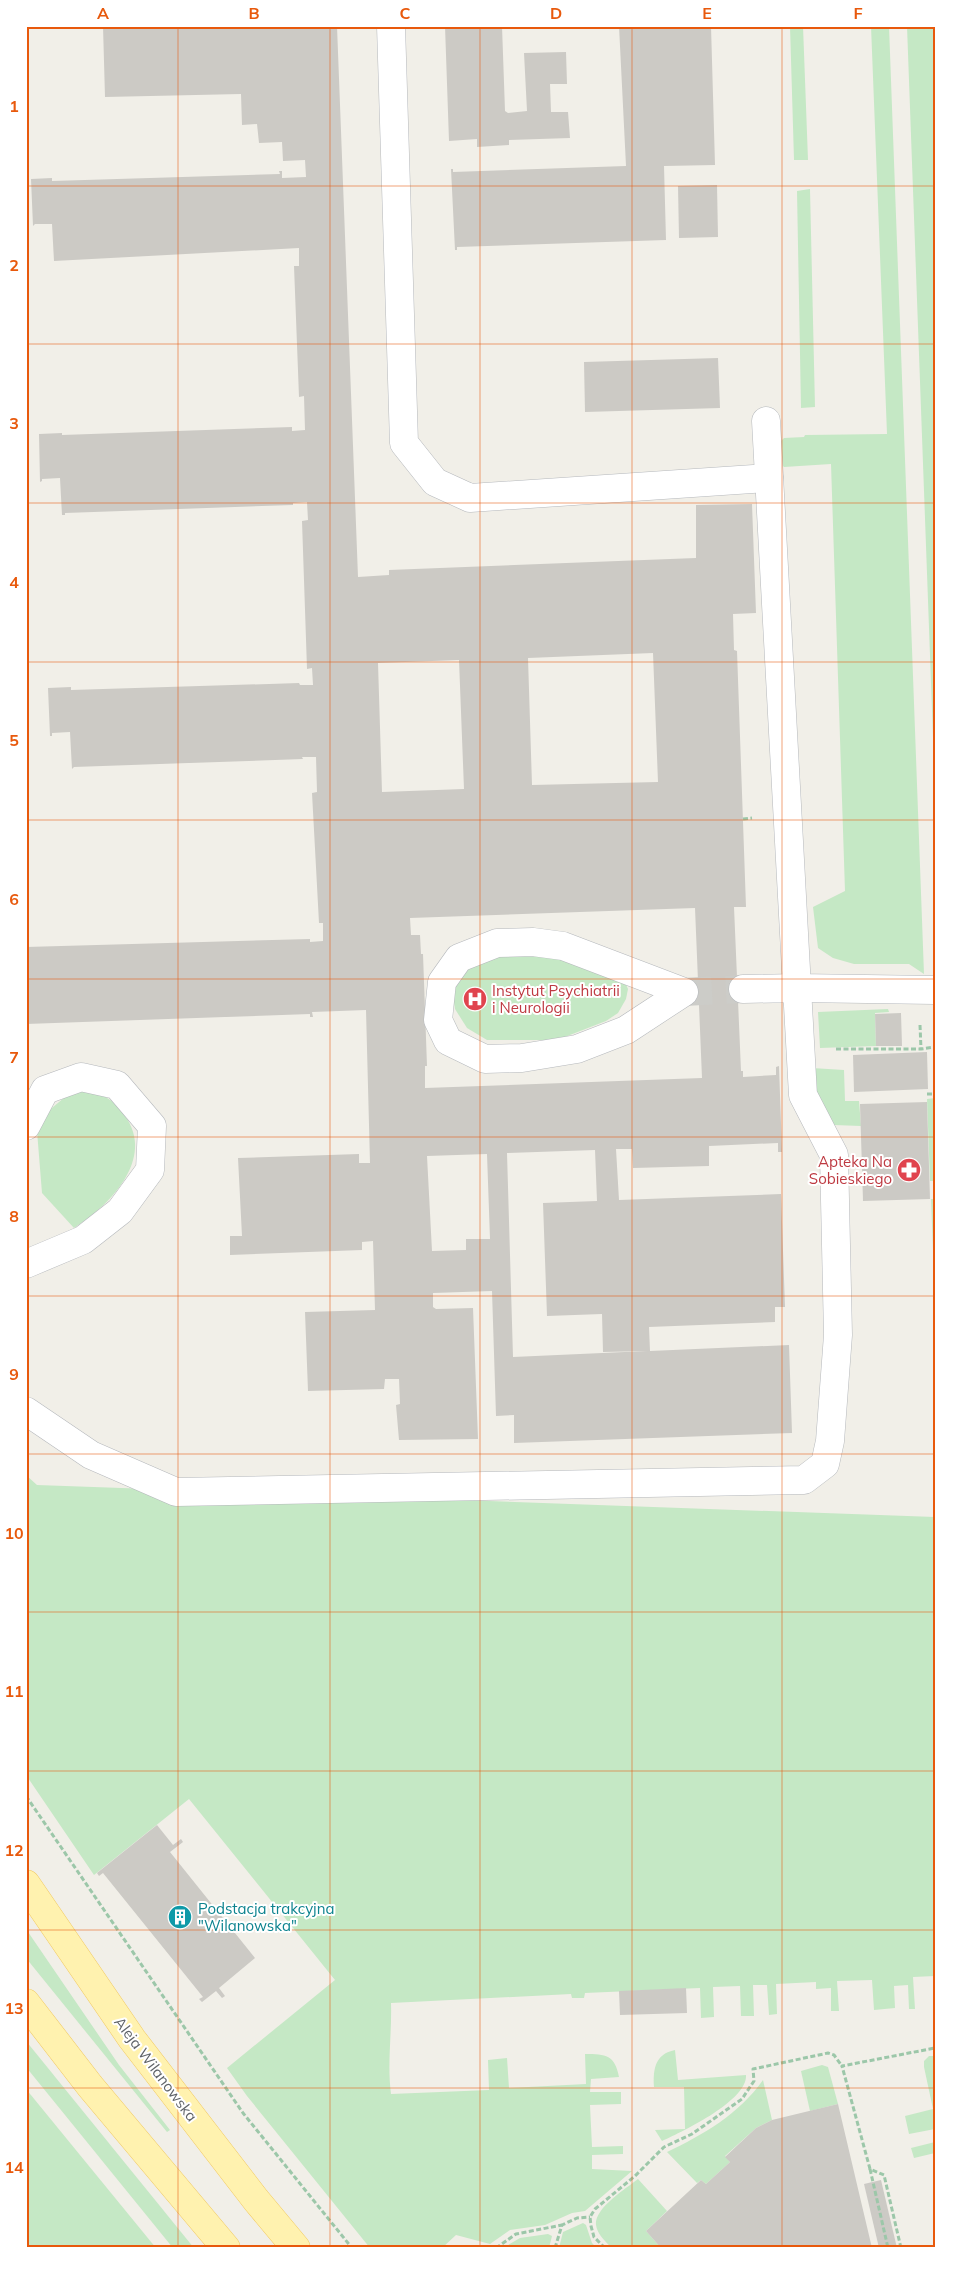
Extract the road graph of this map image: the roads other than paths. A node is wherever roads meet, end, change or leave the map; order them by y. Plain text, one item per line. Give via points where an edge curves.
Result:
1 (392, 26) edge
2 (766, 421) dead end
3 (769, 478) junction
4 (797, 988) junction
5 (743, 989) tunnel mouth
6 (935, 990) edge
7 (684, 992) joint
8 (26, 1126) edge
9 (26, 1264) edge
10 (26, 1411) edge
11 (26, 1884) edge
12 (26, 2002) edge
13 (226, 2248) edge
14 (296, 2248) edge

1 - 3 lane via 404,443 435,482 470,498
2 - 3 lane
3 - 4 lane
4 - 5 lane
4 - 6 lane
4 - 10 lane via 803,1095 834,1155 838,1335 830,1440 825,1464 804,1480 176,1492 91,1455
7 - 7 lane via 626,1030 577,1049 522,1058 485,1059 448,1041 438,1020 442,982 459,958 497,943 533,942 563,946
8 - 9 lane via 45,1090 81,1077 117,1085 152,1126 150,1170 120,1212 83,1240
11 - 14 main road, Aleja Wilanowska via 132,2039
12 - 13 main road via 90,2086

